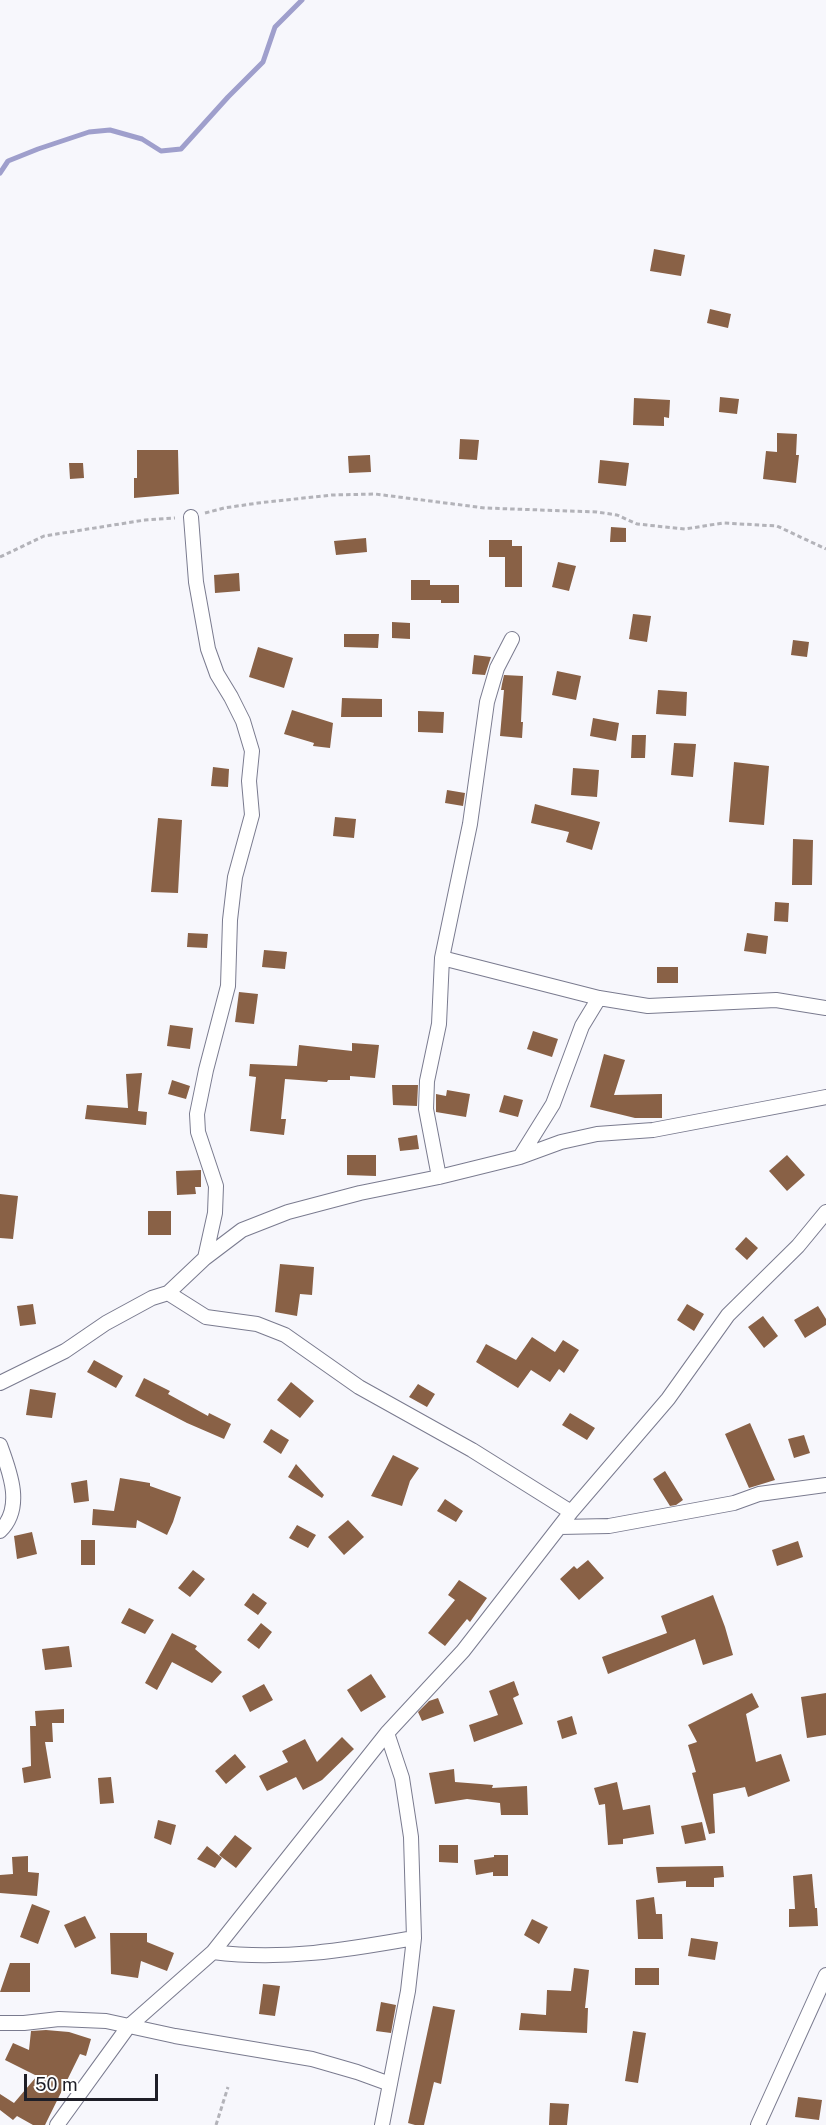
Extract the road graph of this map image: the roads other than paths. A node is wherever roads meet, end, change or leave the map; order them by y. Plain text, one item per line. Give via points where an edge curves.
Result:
1 (191, 517) road end
2 (512, 639) dead end
3 (442, 958) junction
4 (599, 998) junction
5 (826, 1008) edge
6 (826, 1098) edge
7 (520, 1157) junction
8 (439, 1177) junction
9 (826, 1212) edge
10 (205, 1258) junction
11 (168, 1293) junction
12 (0, 1383) edge
13 (0, 1445) edge
14 (826, 1485) edge
15 (571, 1512) junction
16 (560, 1527) junction
17 (0, 1531) edge
18 (387, 1733) junction
19 (414, 1938) junction
20 (213, 1952) junction
21 (826, 1975) edge
22 (0, 2023) edge
23 (128, 2027) junction
24 (390, 2084) junction
25 (57, 2125) edge
26 (382, 2125) edge
27 (758, 2125) edge

1 - 10 street via 196,582 208,649 243,721 252,751 252,815 235,877 228,986 197,1114 198,1132 216,1186 215,1213
2 - 3 street via 497,668 487,702 470,824
3 - 4 street
3 - 8 street via 439,1024 426,1081 426,1109
4 - 5 street via 648,1006 776,1000
4 - 7 street via 582,1026 553,1104
6 - 7 street via 653,1130 597,1134
7 - 8 street
8 - 10 street via 288,1212 242,1230
9 - 15 street via 798,1246 728,1315 668,1399
10 - 11 street
11 - 12 street via 152,1298 65,1351
11 - 15 street via 206,1317 257,1324 285,1335 359,1387 472,1450
13 - 17 street via 14,1503 9,1520
14 - 16 street via 759,1494 734,1503 609,1526
15 - 16 street
16 - 18 street via 463,1652
18 - 19 street via 402,1778 411,1837
18 - 20 street
19 - 20 street via 304,1955 247,1957
19 - 24 street
20 - 23 street
21 - 27 street
22 - 23 street via 60,2019 106,2021
23 - 24 street via 312,2059
23 - 25 street
24 - 26 street

